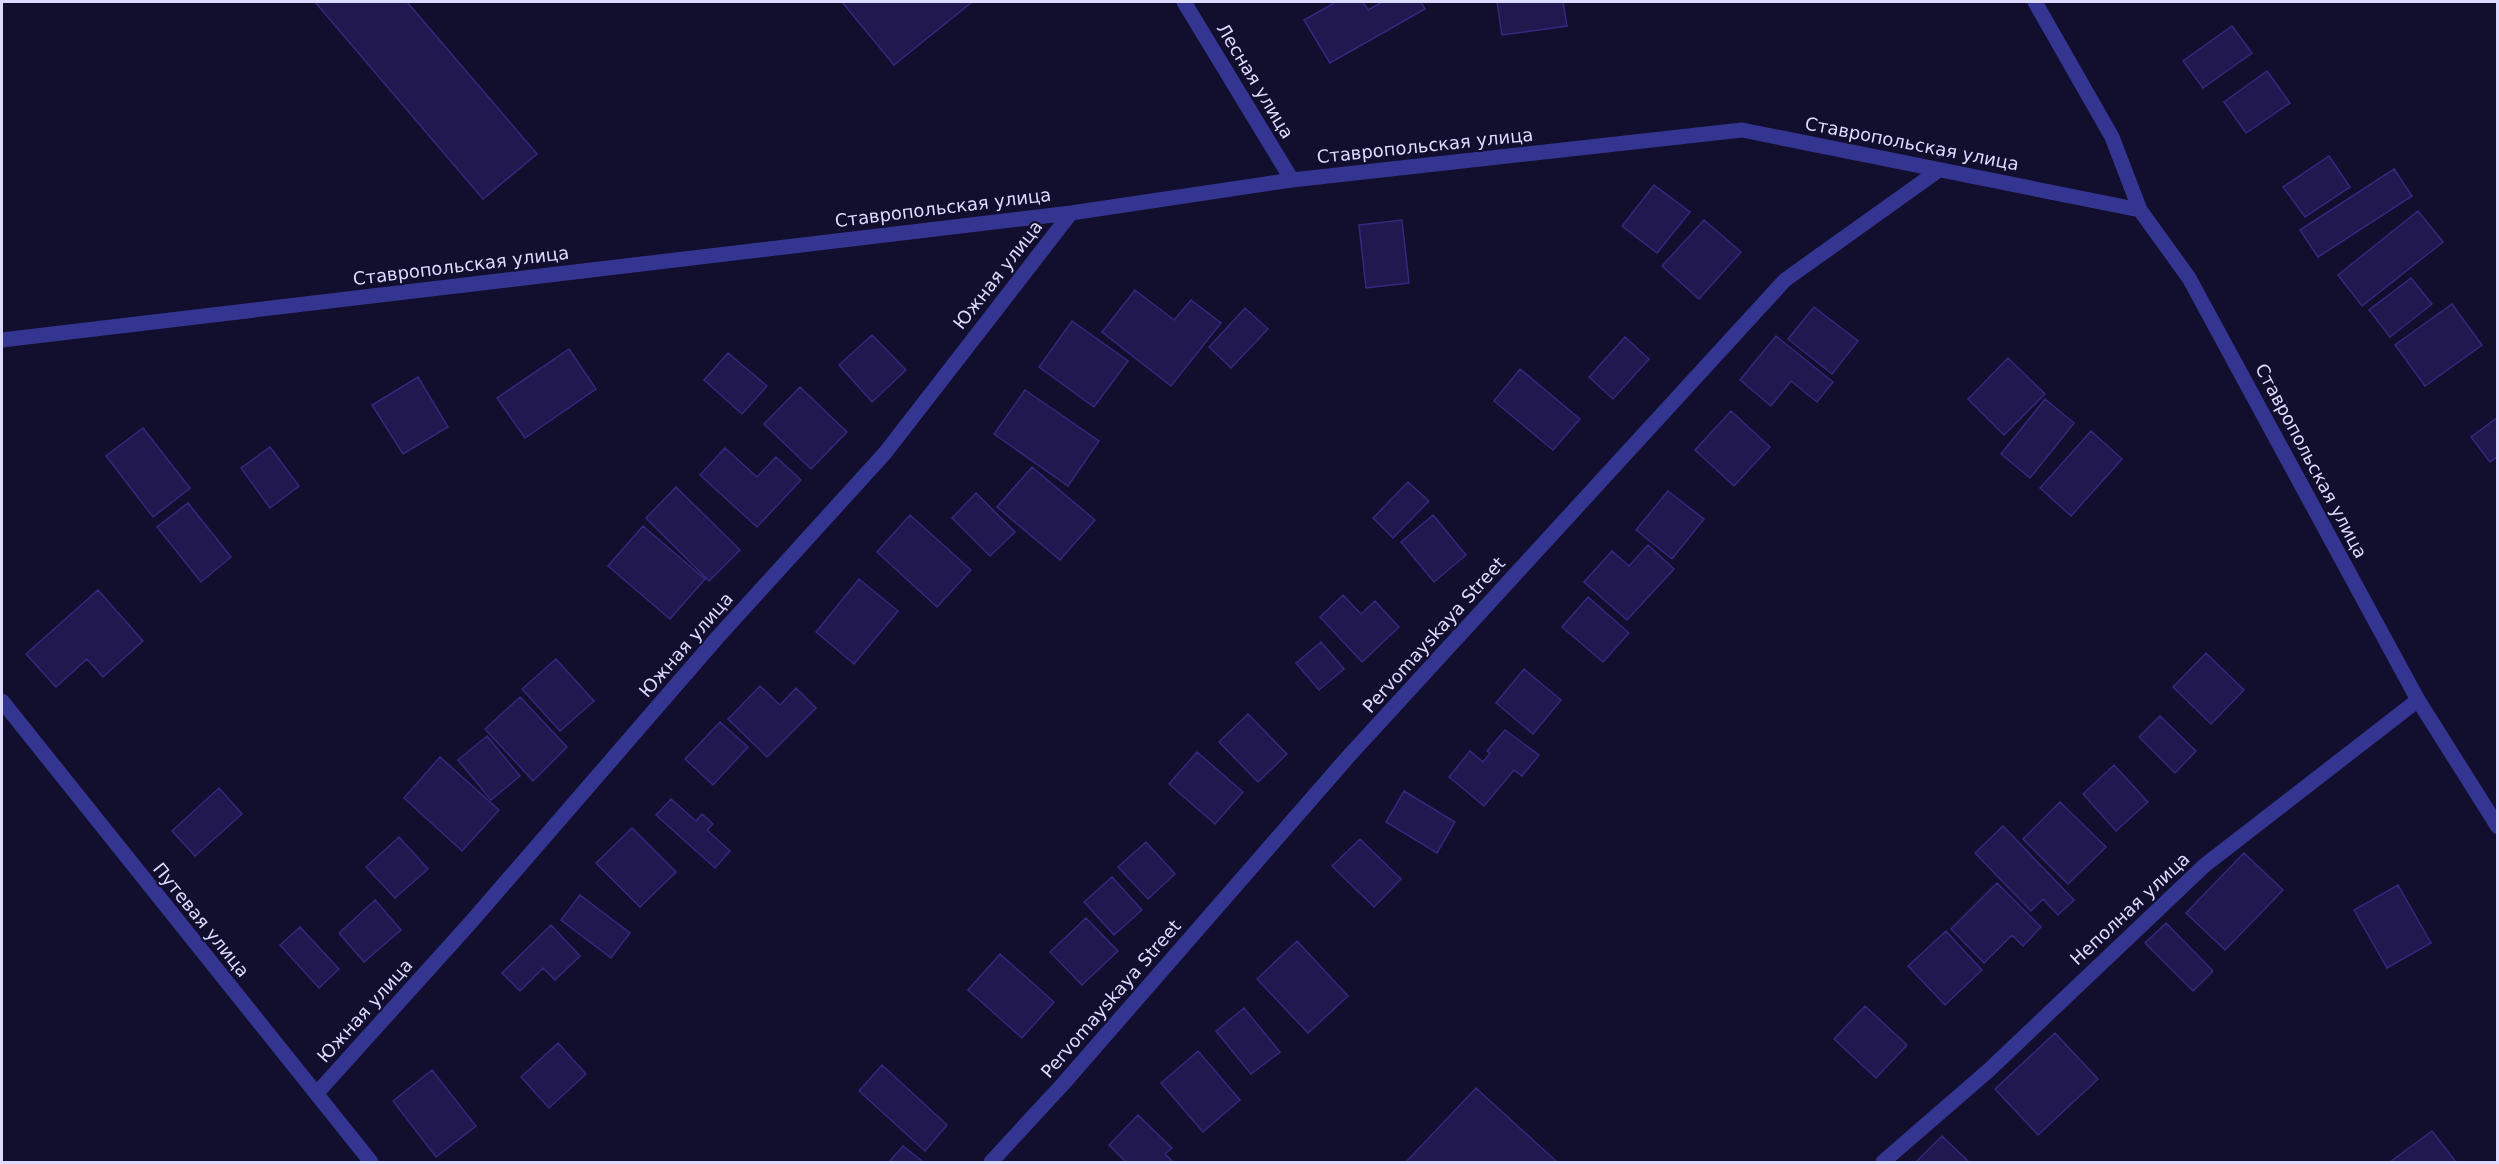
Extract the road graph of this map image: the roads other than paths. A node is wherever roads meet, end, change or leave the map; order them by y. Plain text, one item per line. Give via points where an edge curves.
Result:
1 (1184, 2) edge
2 (2035, 2) edge
3 (1939, 170) junction
4 (1292, 180) junction
5 (2140, 210) junction
6 (1071, 213) junction
7 (2, 340) edge
8 (2418, 700) junction
9 (2, 701) edge
10 (2498, 827) edge
11 (317, 1093) junction
12 (371, 1162) edge
13 (991, 1162) edge
14 (1883, 1162) edge

1 - 4 street, Лесная улица
2 - 5 street via 2112,137
3 - 4 street, Ставропольская улица via 1742,130
3 - 5 street, Ставропольская улица
3 - 13 street, Pervomayskaya Street via 1785,280 1347,758
4 - 6 street, Ставропольская улица
5 - 8 street, Ставропольская улица via 2189,278
6 - 7 street, Ставропольская улица
6 - 11 street, Южная улица via 885,453
8 - 10 street, Ставропольская улица
8 - 14 street, Неполная улица via 2205,865 1989,1070
9 - 11 street, Путевая улица
11 - 12 street, Путевая улица

